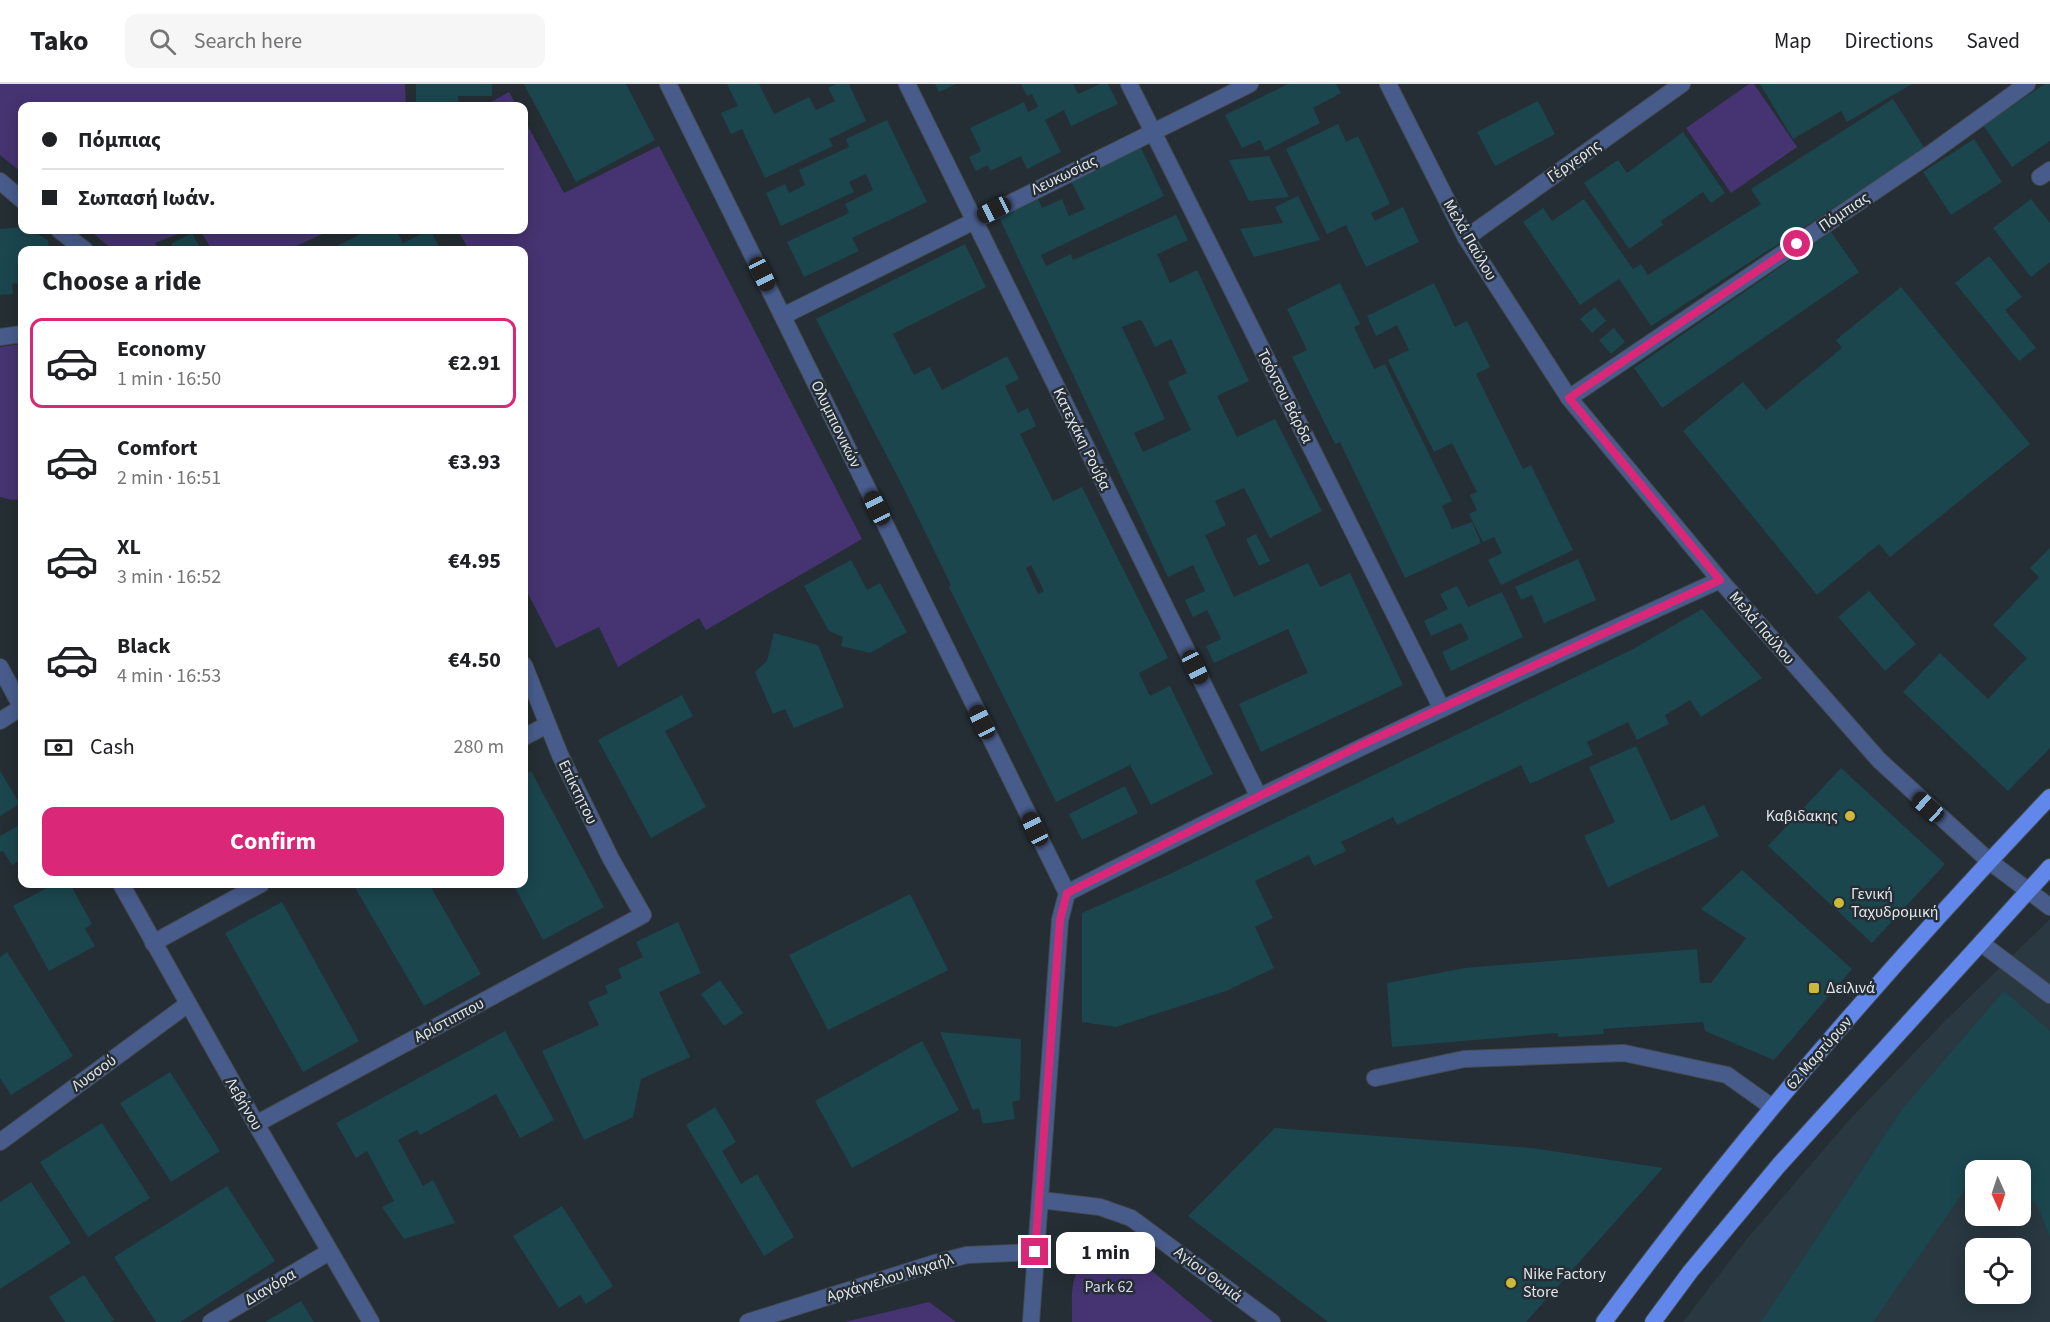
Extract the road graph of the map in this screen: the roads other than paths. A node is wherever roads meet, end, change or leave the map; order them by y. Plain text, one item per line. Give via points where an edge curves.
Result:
1 (668, 84) edge
2 (907, 84) edge
3 (1129, 84) edge
4 (1250, 84) edge
5 (1388, 84) edge
6 (1682, 84) edge
7 (2026, 84) edge
8 (1153, 131) junction
9 (0, 181) edge
10 (18, 197) edge
11 (974, 220) junction
12 (64, 234) edge
13 (1466, 238) junction
14 (80, 246) edge
15 (783, 316) junction
16 (18, 335) edge
17 (0, 337) edge
18 (1569, 398) junction
19 (1720, 580) junction
20 (0, 666) edge
21 (528, 676) edge
22 (18, 700) edge
23 (1441, 707) junction
24 (18, 710) edge
25 (0, 721) edge
26 (546, 725) junction
27 (528, 735) edge
28 (1258, 795) junction
29 (2050, 797) edge
30 (1989, 861) junction
31 (2050, 867) edge
32 (123, 888) edge
33 (254, 888) edge
34 (2028, 890) junction
35 (1067, 893) junction
36 (2050, 906) edge
37 (643, 915) joint
38 (1981, 943) junction
39 (153, 944) junction
40 (2050, 995) edge
41 (188, 1004) junction
42 (1375, 1078) dead end
43 (1772, 1107) junction
44 (256, 1124) junction
45 (0, 1142) edge
46 (1041, 1200) junction
47 (329, 1252) junction
48 (1035, 1252) junction
49 (212, 1322) edge
50 (371, 1322) edge
51 (748, 1322) edge
52 (1031, 1322) edge
53 (1272, 1322) edge
54 (1604, 1322) edge
55 (1653, 1322) edge

1 - 15 street, Ολυμπιονικών
2 - 11 street, Κατεχάκη Ρούβα
3 - 8 street, Τσόντου Βάρδα
4 - 8 street, Λευκωσίας
5 - 13 street, Μελά Παύλου
6 - 13 street, Γέργερης
7 - 18 street, Πόμπιας via 1930,154
8 - 11 street, Λευκωσίας
8 - 23 street, Τσόντου Βάρδα
9 - 10 street
11 - 15 street, Λευκωσίας
11 - 28 street, Κατεχάκη Ρούβα
12 - 14 street
13 - 18 street, Μελά Παύλου
15 - 35 street, Ολυμπιονικών
16 - 17 street
18 - 19 street, Μελά Παύλου
19 - 23 street
19 - 30 street, Μελά Παύλου via 1879,760
20 - 22 street
21 - 26 street, Επίκτητου
23 - 28 street
24 - 25 street
26 - 27 street
26 - 37 street, Επίκτητου via 611,859
28 - 35 street
29 - 30 main road, 62 Μαρτύρων
30 - 34 street, Μελά Παύλου
30 - 43 main road, 62 Μαρτύρων
31 - 34 main road
32 - 39 street, Λεβήνου
33 - 39 street
34 - 36 street, Μελά Παύλου
34 - 38 main road
35 - 46 street via 1060,920
37 - 44 street, Αρίστιππου
38 - 40 street
38 - 55 main road via 1779,1165
39 - 41 street, Λεβήνου
41 - 44 street, Λεβήνου
41 - 45 street, Λυσσού
42 - 43 street via 1464,1059 1624,1053 1727,1075
43 - 54 main road, 62 Μαρτύρων
44 - 47 street, Λεβήνου
46 - 48 street
46 - 53 street, Αγίου Θωμά via 1100,1207 1131,1218
47 - 49 street, Διαγόρα
47 - 50 street, Λεβήνου
48 - 51 street, Αρχάγγελου Μιχαήλ via 967,1255 934,1263
48 - 52 street

